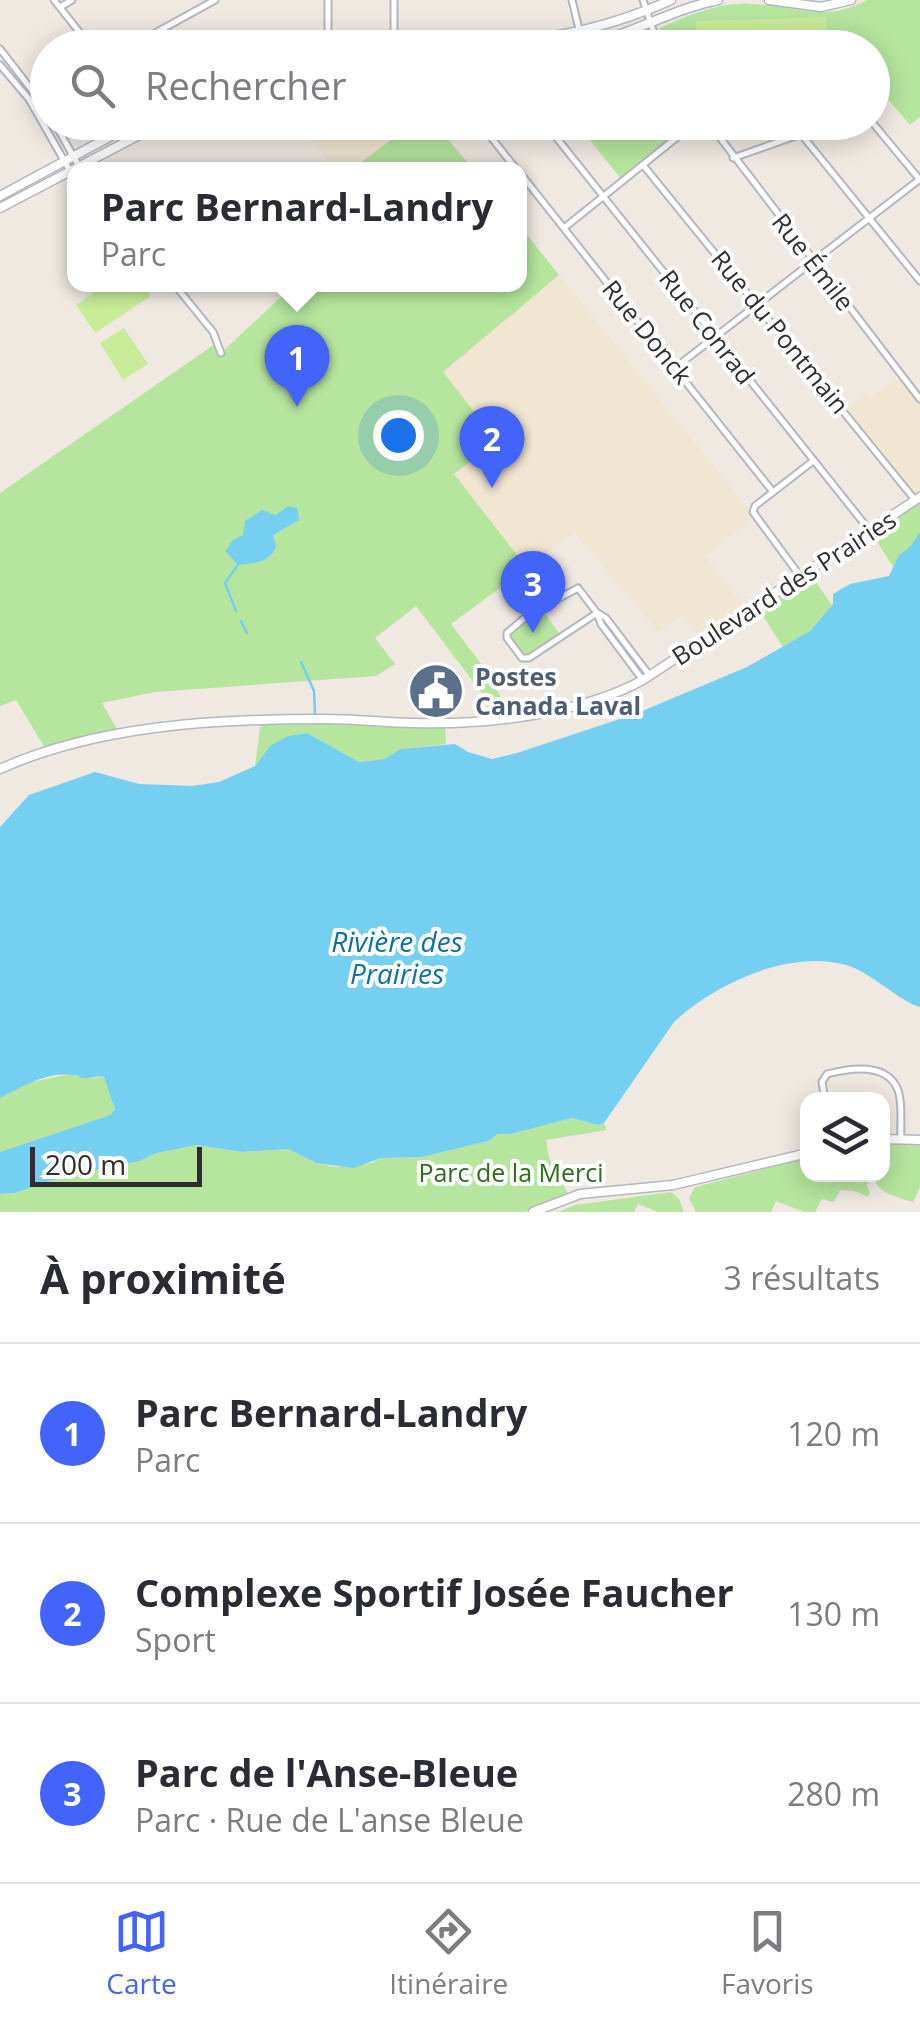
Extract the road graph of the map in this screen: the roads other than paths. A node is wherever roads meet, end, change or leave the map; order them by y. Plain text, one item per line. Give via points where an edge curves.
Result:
1 (54, 0) edge
2 (72, 0) edge
3 (195, 0) edge
4 (215, 0) edge
5 (328, 0) edge
6 (394, 0) edge
7 (572, 0) edge
8 (642, 0) edge
9 (671, 0) edge
10 (718, 0) edge
11 (769, 0) edge
12 (851, 0) edge
13 (60, 6) junction
14 (646, 11) junction
15 (194, 14) junction
16 (648, 22) junction
17 (78, 30) edge
18 (163, 30) edge
19 (328, 30) edge
20 (394, 30) edge
21 (580, 30) edge
22 (586, 30) edge
23 (633, 30) edge
24 (651, 30) edge
25 (0, 49) edge
26 (0, 66) edge
27 (30, 82) edge
28 (29, 99) edge
29 (52, 140) edge
30 (63, 140) edge
31 (104, 140) edge
32 (131, 140) edge
33 (493, 140) edge
34 (558, 140) edge
35 (673, 140) edge
36 (720, 140) edge
37 (784, 140) edge
38 (806, 140) edge
39 (887, 140) edge
40 (72, 157) junction
41 (733, 158) junction
42 (71, 162) edge
43 (76, 162) edge
44 (91, 162) edge
45 (511, 162) edge
46 (643, 164) junction
47 (67, 166) edge
48 (67, 171) edge
49 (67, 171) edge
50 (920, 179) edge
51 (527, 182) edge
52 (0, 196) edge
53 (603, 196) junction
54 (0, 208) edge
55 (870, 219) junction
56 (564, 228) junction
57 (813, 263) junction
58 (920, 280) edge
59 (180, 292) edge
60 (756, 302) junction
61 (715, 337) junction
62 (221, 353) dead end
63 (676, 368) junction
64 (920, 399) edge
65 (814, 462) junction
66 (772, 492) junction
67 (918, 499) edge
68 (870, 531) junction
69 (800, 576) junction
70 (598, 613) junction
71 (646, 678) junction
72 (0, 769) edge
73 (824, 1092) edge
74 (900, 1138) junction
75 (890, 1139) edge
76 (920, 1140) edge
77 (800, 1155) edge
78 (533, 1212) edge

1 - 13 street
2 - 13 street
3 - 15 street
4 - 15 street
5 - 19 street
6 - 20 street
7 - 21 street
8 - 14 street
9 - 14 street
10 - 16 street
11 - 12 street via 822,7
13 - 17 street
14 - 16 street
14 - 22 street
15 - 18 street
16 - 23 street
16 - 24 street
25 - 27 street
26 - 28 street
29 - 47 street
30 - 40 street
31 - 40 street
32 - 44 street
33 - 45 street, Rue Donck
34 - 53 street, Rue Conrad
35 - 46 street
36 - 41 street, Rue Émile
37 - 41 street
38 - 55 street
39 - 50 street
40 - 42 street
40 - 43 street
41 - 57 street, Rue Émile
46 - 53 street
46 - 60 street, Rue du Pontmain
48 - 52 street
49 - 54 street
50 - 55 street
51 - 56 street, Rue Donck
53 - 56 street
53 - 61 street, Rue Conrad
55 - 57 street
55 - 58 street
56 - 63 street, Rue Donck
57 - 60 street
57 - 64 street, Rue Émile
59 - 62 street
60 - 61 street
60 - 67 street, Rue du Pontmain
61 - 63 street
61 - 65 street, Rue Conrad
63 - 66 street, Rue Donck
65 - 66 street
65 - 68 street, Rue Conrad
66 - 69 street via 753,512
67 - 68 street, Boulevard des Prairies
68 - 69 street, Boulevard des Prairies
69 - 71 street, Boulevard des Prairies
70 - 70 street via 578,588 570,589 528,615 507,638 529,658
70 - 71 street
71 - 72 street, Boulevard des Prairies via 569,708 417,723 325,719 168,727
73 - 74 street via 827,1074 881,1073 899,1092
74 - 75 street
74 - 76 street
77 - 78 street via 673,1185 580,1194

